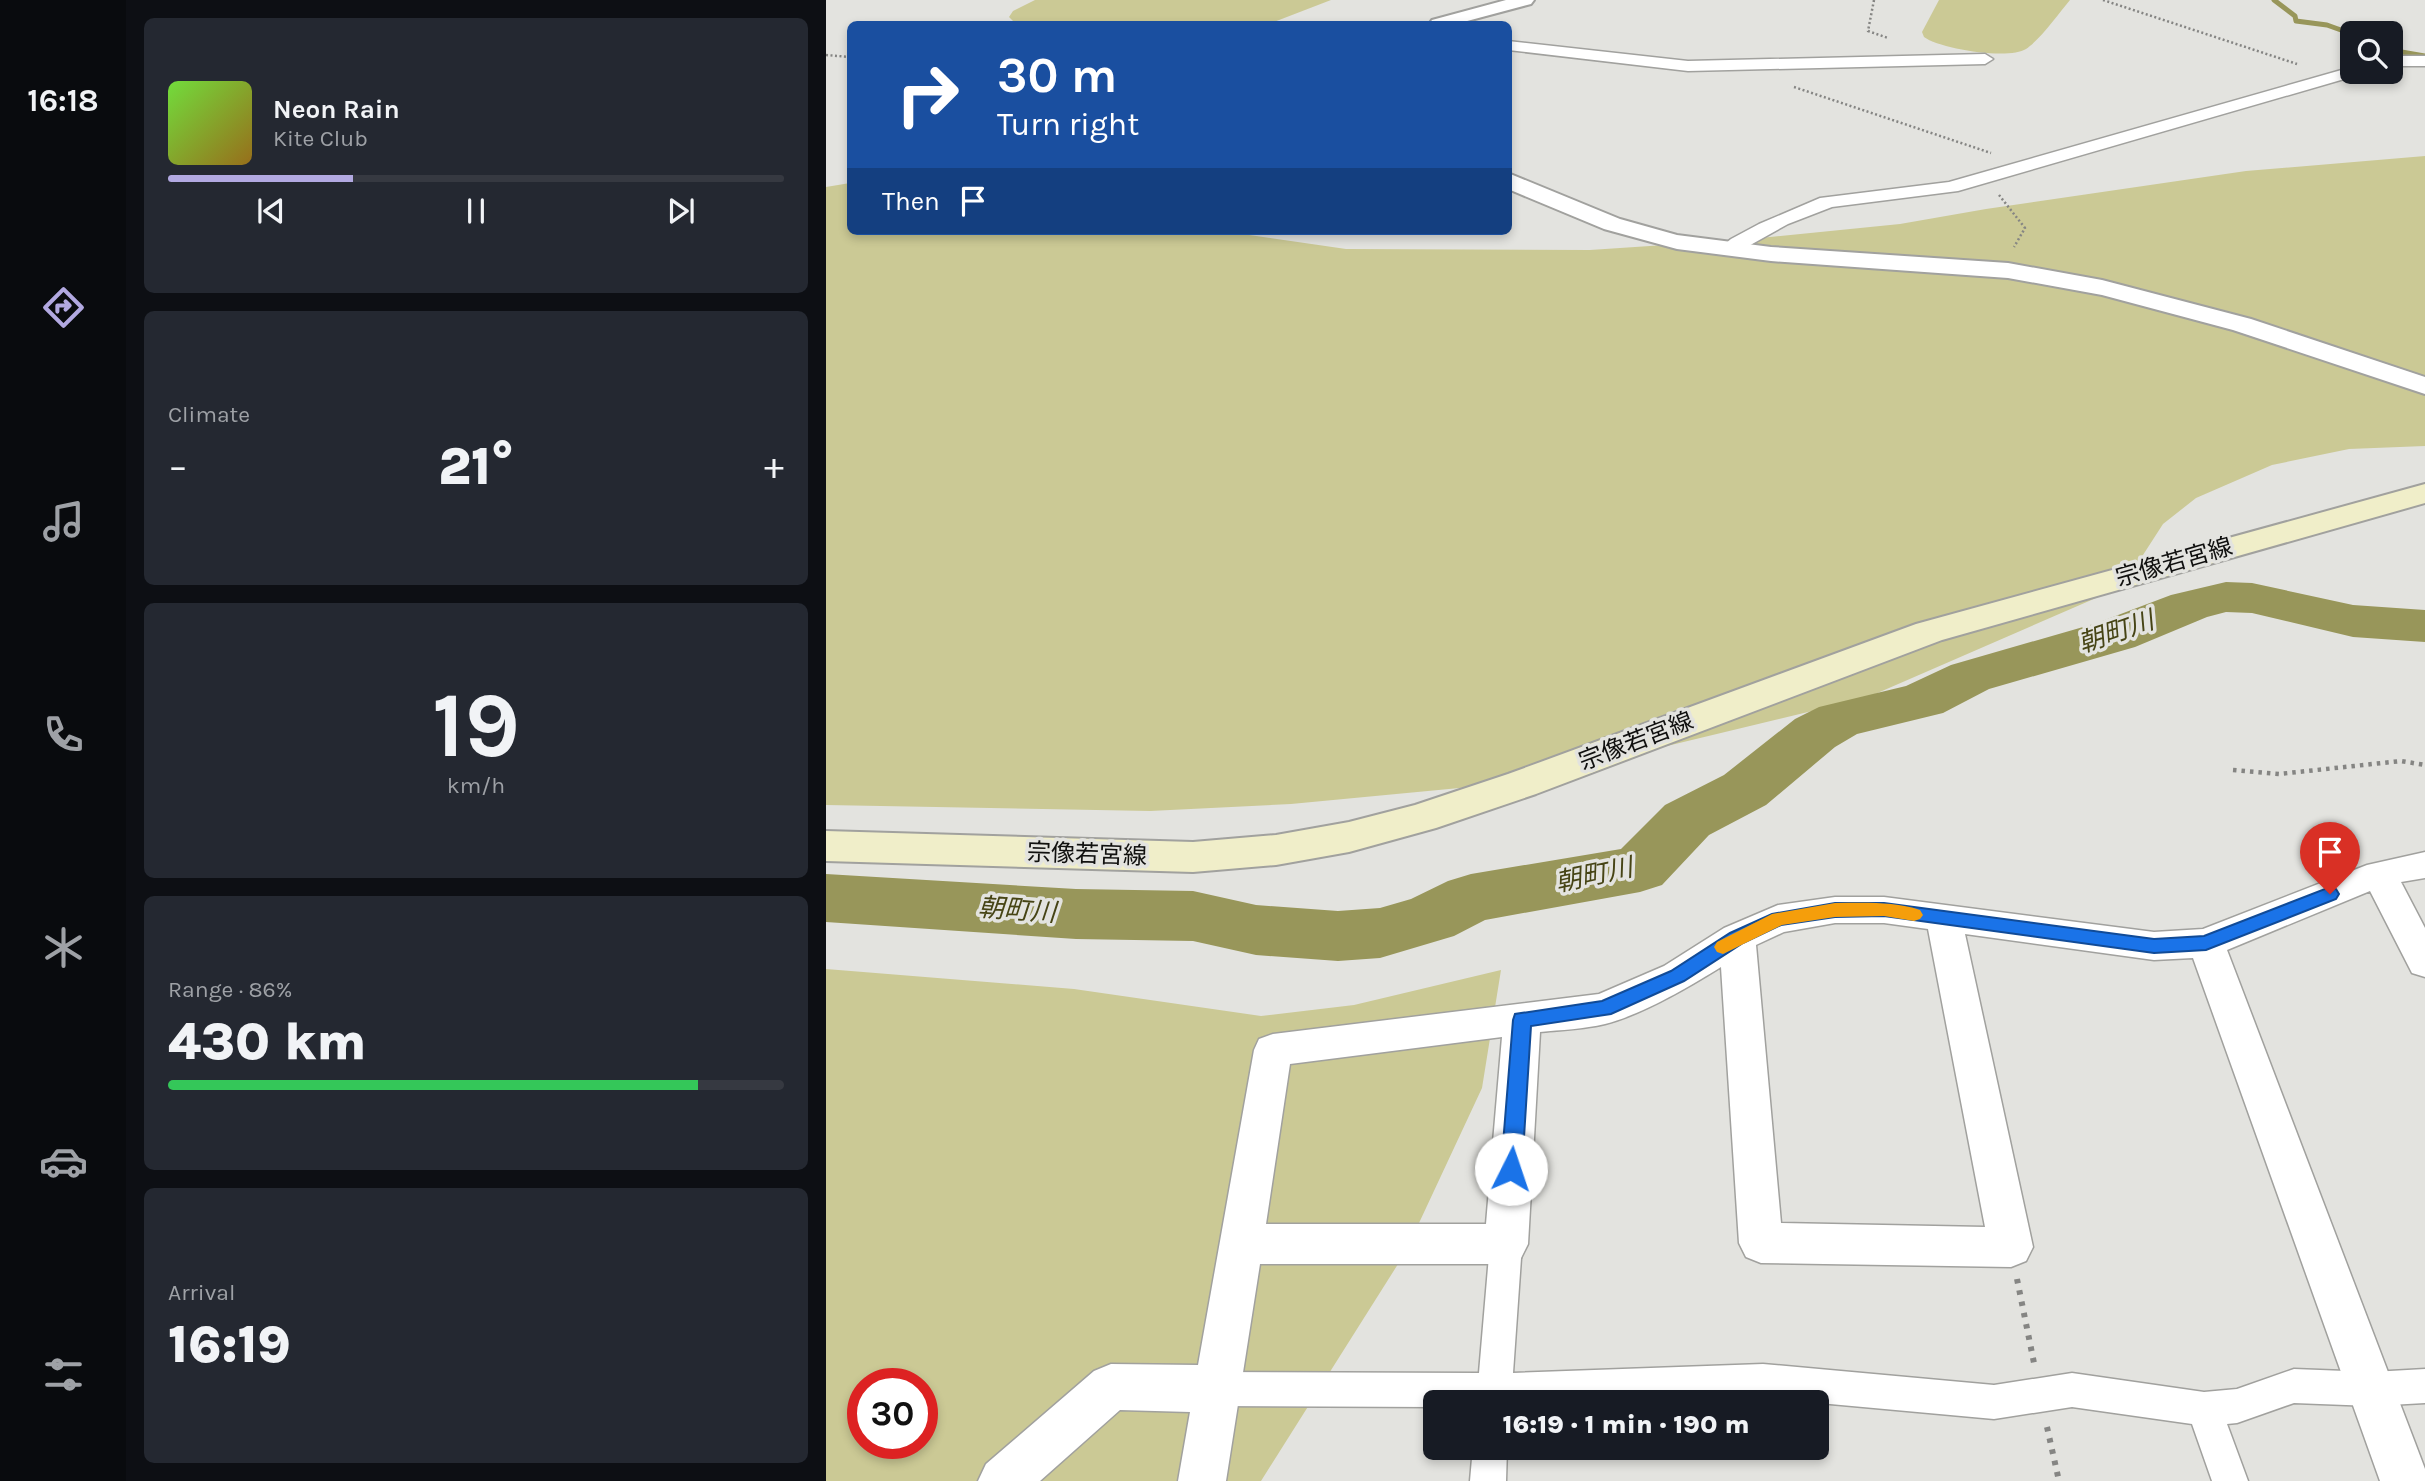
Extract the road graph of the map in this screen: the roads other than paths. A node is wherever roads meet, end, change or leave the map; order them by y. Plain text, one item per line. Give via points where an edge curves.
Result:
1 (1525, 0) edge
2 (1448, 21) edge
3 (1512, 44) edge
4 (1984, 59) dead end
5 (2403, 61) edge
6 (2425, 61) edge
7 (2340, 75) edge
8 (1512, 182) edge
9 (1729, 249) junction
10 (2425, 386) edge
11 (2425, 493) edge
12 (826, 846) edge
13 (2425, 865) edge
14 (2379, 874) junction
15 (1944, 919) junction
16 (1737, 938) junction
17 (2206, 943) junction
18 (2425, 963) edge
19 (1522, 1020) junction
20 (1243, 1244) junction
21 (1506, 1244) junction
22 (2425, 1386) edge
23 (1219, 1389) junction
24 (2372, 1389) junction
25 (1494, 1390) edge
26 (1602, 1390) edge
27 (1423, 1394) edge
28 (2204, 1409) junction
29 (1489, 1460) edge
30 (1003, 1481) edge
31 (1202, 1481) edge
32 (1488, 1481) edge
33 (2230, 1481) edge
34 (2405, 1481) edge

1 - 2 street
3 - 4 street via 1688,66
5 - 6 street
7 - 9 street via 2000,174 1919,193 1835,200 1746,236
8 - 9 street via 1619,226 1675,242
9 - 10 street via 2008,271 2120,291 2245,324
11 - 12 main road, 宗像若宮線 via 1929,632 1522,784 1349,837 1276,850 1193,857
13 - 14 street
14 - 17 street
14 - 18 street
15 - 16 street via 1884,910 1835,910 1778,919
15 - 16 street via 2011,1247 1761,1243
15 - 17 street via 2154,946
16 - 19 street via 1677,976 1604,1009
17 - 24 street
19 - 20 street via 1273,1050
19 - 21 street
20 - 21 street
20 - 23 street
21 - 25 street
22 - 24 street
23 - 27 street
23 - 30 street via 1111,1387
23 - 31 street
24 - 28 street via 2294,1386 2237,1406
24 - 34 street
26 - 28 street via 1763,1381 1994,1402 2072,1390
28 - 33 street
29 - 32 street

